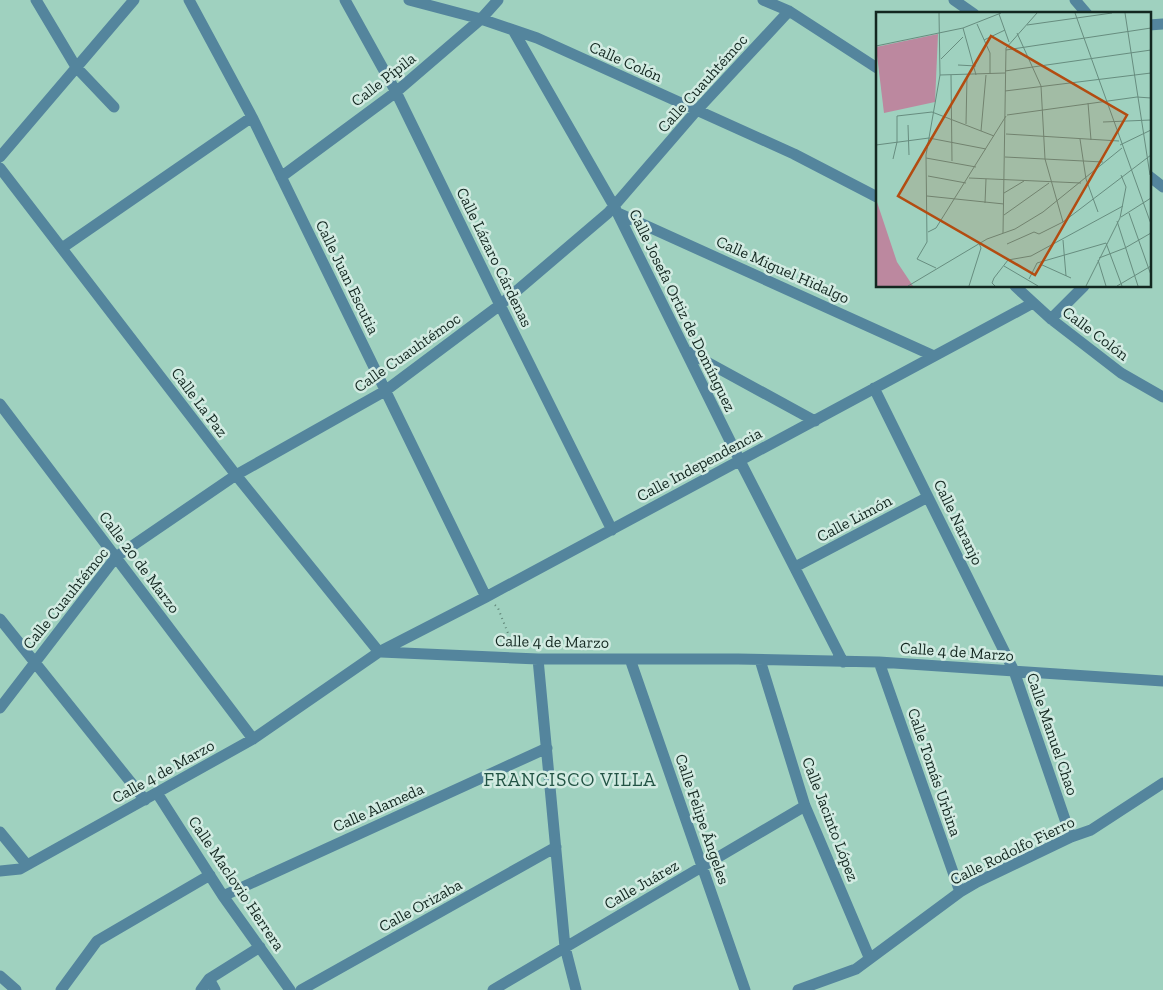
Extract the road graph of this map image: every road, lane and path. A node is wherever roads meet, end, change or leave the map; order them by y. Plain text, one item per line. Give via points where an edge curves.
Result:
1 (36, 0) edge
2 (134, 0) edge
3 (189, 0) edge
4 (345, 0) edge
5 (409, 0) edge
6 (498, 0) edge
7 (763, 0) edge
8 (954, 0) edge
9 (1075, 0) edge
10 (789, 11) junction
11 (971, 12) edge
12 (1085, 12) edge
13 (481, 19) junction
14 (1163, 24) edge
15 (1150, 25) edge
16 (513, 30) junction
17 (76, 67) junction
18 (876, 67) edge
19 (396, 92) junction
20 (114, 108) dead end
21 (697, 110) junction
22 (252, 117) junction
23 (0, 157) edge
24 (0, 168) edge
25 (281, 177) junction
26 (1150, 177) edge
27 (1163, 187) edge
28 (876, 196) edge
29 (616, 209) junction
30 (62, 248) junction
31 (1017, 288) edge
32 (1082, 288) edge
33 (1033, 303) junction
34 (500, 305) junction
35 (1051, 319) junction
36 (685, 350) junction
37 (934, 356) junction
38 (874, 388) junction
39 (385, 391) junction
40 (1163, 398) edge
41 (0, 404) edge
42 (815, 420) junction
43 (740, 461) junction
44 (236, 475) junction
45 (928, 498) junction
46 (612, 530) junction
47 (116, 557) junction
48 (794, 567) junction
49 (486, 597) junction
50 (0, 620) edge
51 (379, 652) junction
52 (518, 658) junction
53 (538, 659) junction
54 (630, 659) junction
55 (760, 660) junction
56 (843, 662) junction
57 (879, 662) junction
58 (34, 663) junction
59 (1014, 671) junction
60 (1163, 681) edge
61 (0, 708) edge
62 (253, 739) junction
63 (547, 748) junction
64 (1163, 784) edge
65 (157, 793) junction
66 (144, 800) junction
67 (805, 806) junction
68 (0, 832) edge
69 (1071, 837) junction
70 (556, 847) junction
71 (27, 865) junction
72 (702, 868) junction
73 (0, 871) edge
74 (210, 875) junction
75 (960, 892) junction
76 (223, 896) junction
77 (260, 947) junction
78 (565, 947) junction
79 (869, 957) junction
80 (0, 976) edge
81 (209, 979) junction
82 (16, 990) edge
83 (61, 990) edge
84 (200, 990) edge
85 (215, 990) edge
86 (290, 990) edge
87 (301, 990) edge
88 (493, 990) edge
89 (576, 990) edge
90 (745, 990) edge
91 (798, 990) edge

1 - 17 street
2 - 17 street
3 - 22 street, Calle Juan Escutia
4 - 19 street, Calle Lázaro Cárdenas
5 - 13 street, Calle Colón
6 - 13 street, Calle Pípila
7 - 10 street
8 - 11 street
9 - 12 street
10 - 18 street
10 - 21 street, Calle Cuauhtémoc
13 - 16 street, Calle Colón
13 - 19 street, Calle Pípila
14 - 15 street
16 - 21 street, Calle Colón
16 - 29 street, Calle Josefa Ortiz de Domínguez
17 - 20 street
17 - 23 street
19 - 25 street, Calle Pípila
19 - 34 street, Calle Lázaro Cárdenas
21 - 28 street, Calle Colón via 794,154
21 - 29 street, Calle Cuauhtémoc
22 - 25 street, Calle Juan Escutia
22 - 30 street
24 - 30 street, Calle La Paz
25 - 39 street, Calle Juan Escutia
26 - 27 street
29 - 34 street, Calle Cuauhtémoc
29 - 36 street, Calle Josefa Ortiz de Domínguez
29 - 37 street, Calle Miguel Hidalgo
30 - 44 street, Calle La Paz
31 - 33 street, Calle Colón
32 - 35 street
33 - 35 street, Calle Colón
33 - 37 street, Calle Independencia
34 - 39 street, Calle Cuauhtémoc
34 - 46 street, Calle Lázaro Cárdenas
35 - 40 street, Calle Colón via 1121,373
36 - 42 street
36 - 43 street, Calle Josefa Ortiz de Domínguez
37 - 38 street, Calle Independencia
38 - 42 street, Calle Independencia
38 - 45 street, Calle Naranjo
39 - 44 street, Calle Cuauhtémoc
39 - 49 street, Calle Juan Escutia
41 - 47 street, Calle 20 de Marzo
42 - 43 street, Calle Independencia
43 - 46 street, Calle Independencia
43 - 48 street, Calle Josefa Ortiz de Domínguez
44 - 47 street, Calle Cuauhtémoc
44 - 51 street, Calle La Paz
45 - 48 street, Calle Limón
45 - 59 street, Calle Naranjo
46 - 49 street, Calle Independencia
47 - 58 street, Calle Cuauhtémoc
47 - 62 street, Calle 20 de Marzo
48 - 56 street, Calle Josefa Ortiz de Domínguez
49 - 51 street, Calle Independencia
49 - 52 path via 498,608
50 - 58 street
51 - 52 street, Calle 4 de Marzo
51 - 62 street, Calle 4 de Marzo
52 - 53 street, Calle 4 de Marzo
53 - 54 street, Calle 4 de Marzo
53 - 63 street
54 - 55 street, Calle 4 de Marzo
54 - 72 street, Calle Felipe Ángeles
55 - 56 street, Calle 4 de Marzo
55 - 67 street, Calle Jacinto López
56 - 57 street, Calle 4 de Marzo
57 - 59 street, Calle 4 de Marzo
57 - 75 street, Calle Tomás Urbina
58 - 61 street, Calle Cuauhtémoc
58 - 66 street
59 - 60 street, Calle 4 de Marzo
59 - 69 street, Calle Manuel Chao
62 - 65 street, Calle 4 de Marzo
63 - 70 street
63 - 76 street, Calle Alameda
64 - 69 street, Calle Rodolfo Fierro via 1091,830
65 - 66 street, Calle 4 de Marzo
65 - 74 street, Calle Maclovio Herrera
66 - 71 street, Calle 4 de Marzo
67 - 72 street, Calle Juárez
67 - 79 street, Calle Jacinto López
68 - 71 street
69 - 75 street, Calle Rodolfo Fierro
70 - 78 street
70 - 87 street, Calle Orizaba
71 - 73 street, Calle 4 de Marzo
72 - 78 street, Calle Juárez
72 - 90 street, Calle Felipe Ángeles
74 - 76 street, Calle Maclovio Herrera
74 - 83 street via 97,940
75 - 79 street, Calle Rodolfo Fierro
76 - 77 street, Calle Maclovio Herrera
77 - 81 street
77 - 86 street, Calle Maclovio Herrera
78 - 88 street, Calle Juárez
78 - 89 street
79 - 91 street, Calle Rodolfo Fierro via 856,968
80 - 82 street
81 - 84 street
81 - 85 street

